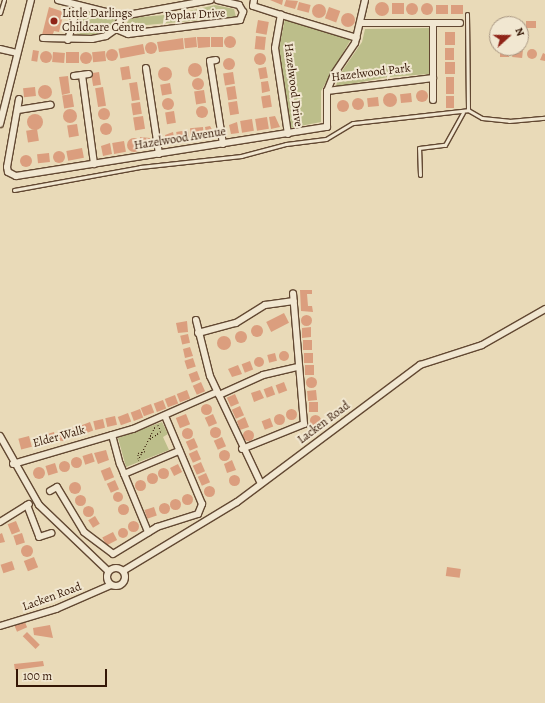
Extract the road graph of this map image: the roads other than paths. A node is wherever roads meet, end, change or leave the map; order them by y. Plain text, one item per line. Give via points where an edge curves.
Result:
1 (4, 0) edge
2 (31, 0) edge
3 (58, 0) edge
4 (211, 0) edge
5 (218, 0) edge
6 (365, 0) edge
7 (254, 3) edge
8 (78, 5) junction
9 (0, 13) edge
10 (251, 14) dead end
11 (467, 14) dead end
12 (281, 15) junction
13 (122, 16) junction
14 (362, 23) junction
15 (432, 23) junction
16 (460, 23) dead end
17 (116, 29) junction
18 (43, 38) dead end
19 (357, 38) junction
20 (68, 40) junction
21 (0, 49) edge
22 (17, 53) junction
23 (210, 61) dead end
24 (146, 68) dead end
25 (89, 74) dead end
26 (82, 75) junction
27 (74, 76) dead end
28 (433, 78) junction
29 (327, 91) junction
30 (20, 99) dead end
31 (433, 100) dead end
32 (51, 105) dead end
33 (18, 110) junction
34 (468, 110) junction
35 (463, 113) junction
36 (545, 118) edge
37 (0, 124) edge
38 (288, 134) junction
39 (224, 144) junction
40 (159, 154) junction
41 (94, 164) junction
42 (420, 176) dead end
43 (14, 190) dead end
44 (293, 293) dead end
45 (294, 301) junction
46 (545, 309) edge
47 (196, 320) dead end
48 (198, 333) junction
49 (299, 367) junction
50 (218, 394) junction
51 (165, 416) junction
52 (112, 435) junction
53 (0, 436) edge
54 (242, 449) junction
55 (179, 451) junction
56 (13, 464) junction
57 (124, 474) junction
58 (64, 483) dead end
59 (261, 484) junction
60 (57, 487) junction
61 (50, 491) dead end
62 (35, 500) junction
63 (27, 505) junction
64 (0, 522) edge
65 (148, 532) junction
66 (51, 533) dead end
67 (108, 571) junction
68 (123, 571) junction
69 (111, 585) junction
70 (0, 626) edge

1 - 9 lane
2 - 22 street
3 - 8 street, Poplar Drive
4 - 13 street, Poplar Drive
5 - 17 street, Poplar Drive via 239,5 243,12 240,20 128,34
6 - 14 street, Hazelwood Park
7 - 10 street
7 - 12 street
8 - 13 street, Poplar Drive
8 - 20 street
11 - 34 lane
12 - 19 street
12 - 38 street, Hazelwood Drive via 275,48
13 - 17 street
14 - 15 street
14 - 19 street, Hazelwood Park
15 - 16 street
15 - 28 street
17 - 20 street via 100,38
18 - 20 street
19 - 29 street, Hazelwood Park via 334,74
21 - 22 street
22 - 37 street
23 - 39 street
24 - 40 street
25 - 26 street
26 - 27 street
26 - 41 street
28 - 29 street, Hazelwood Park
28 - 31 street
29 - 38 street, Hazelwood Avenue via 327,127
30 - 33 street
32 - 33 street
33 - 41 street, Hazelwood Avenue via 8,172 16,176
34 - 35 lane
34 - 36 lane via 482,118 509,121
35 - 42 lane via 445,145 419,148
35 - 43 lane via 353,123 326,139 286,144 241,156 140,167
38 - 39 street, Hazelwood Avenue
39 - 40 street, Hazelwood Avenue
40 - 41 street, Hazelwood Avenue
44 - 45 street
45 - 48 street via 265,305 236,323
45 - 49 street
46 - 59 street, Lacken Road via 482,344 420,365
47 - 48 street
48 - 50 street
49 - 50 street, Elder Walk via 263,375
49 - 54 street via 304,424
50 - 51 street, Elder Walk
50 - 54 street
51 - 52 street, Elder Walk
51 - 55 street
52 - 56 street, Elder Walk
52 - 57 street
53 - 56 street
54 - 59 street
55 - 57 street
55 - 65 street via 202,508 195,515
56 - 62 street
57 - 65 street
58 - 60 street
59 - 68 street, Lacken Road via 184,536
60 - 61 street
60 - 65 street via 84,532 108,553 120,553
62 - 63 street
62 - 67 street
63 - 64 street
63 - 66 street via 39,537
67 - 68 street, Lacken Road via 116,567
67 - 69 street via 107,580
68 - 69 street, Lacken Road via 122,584
69 - 70 street, Lacken Road via 56,609

